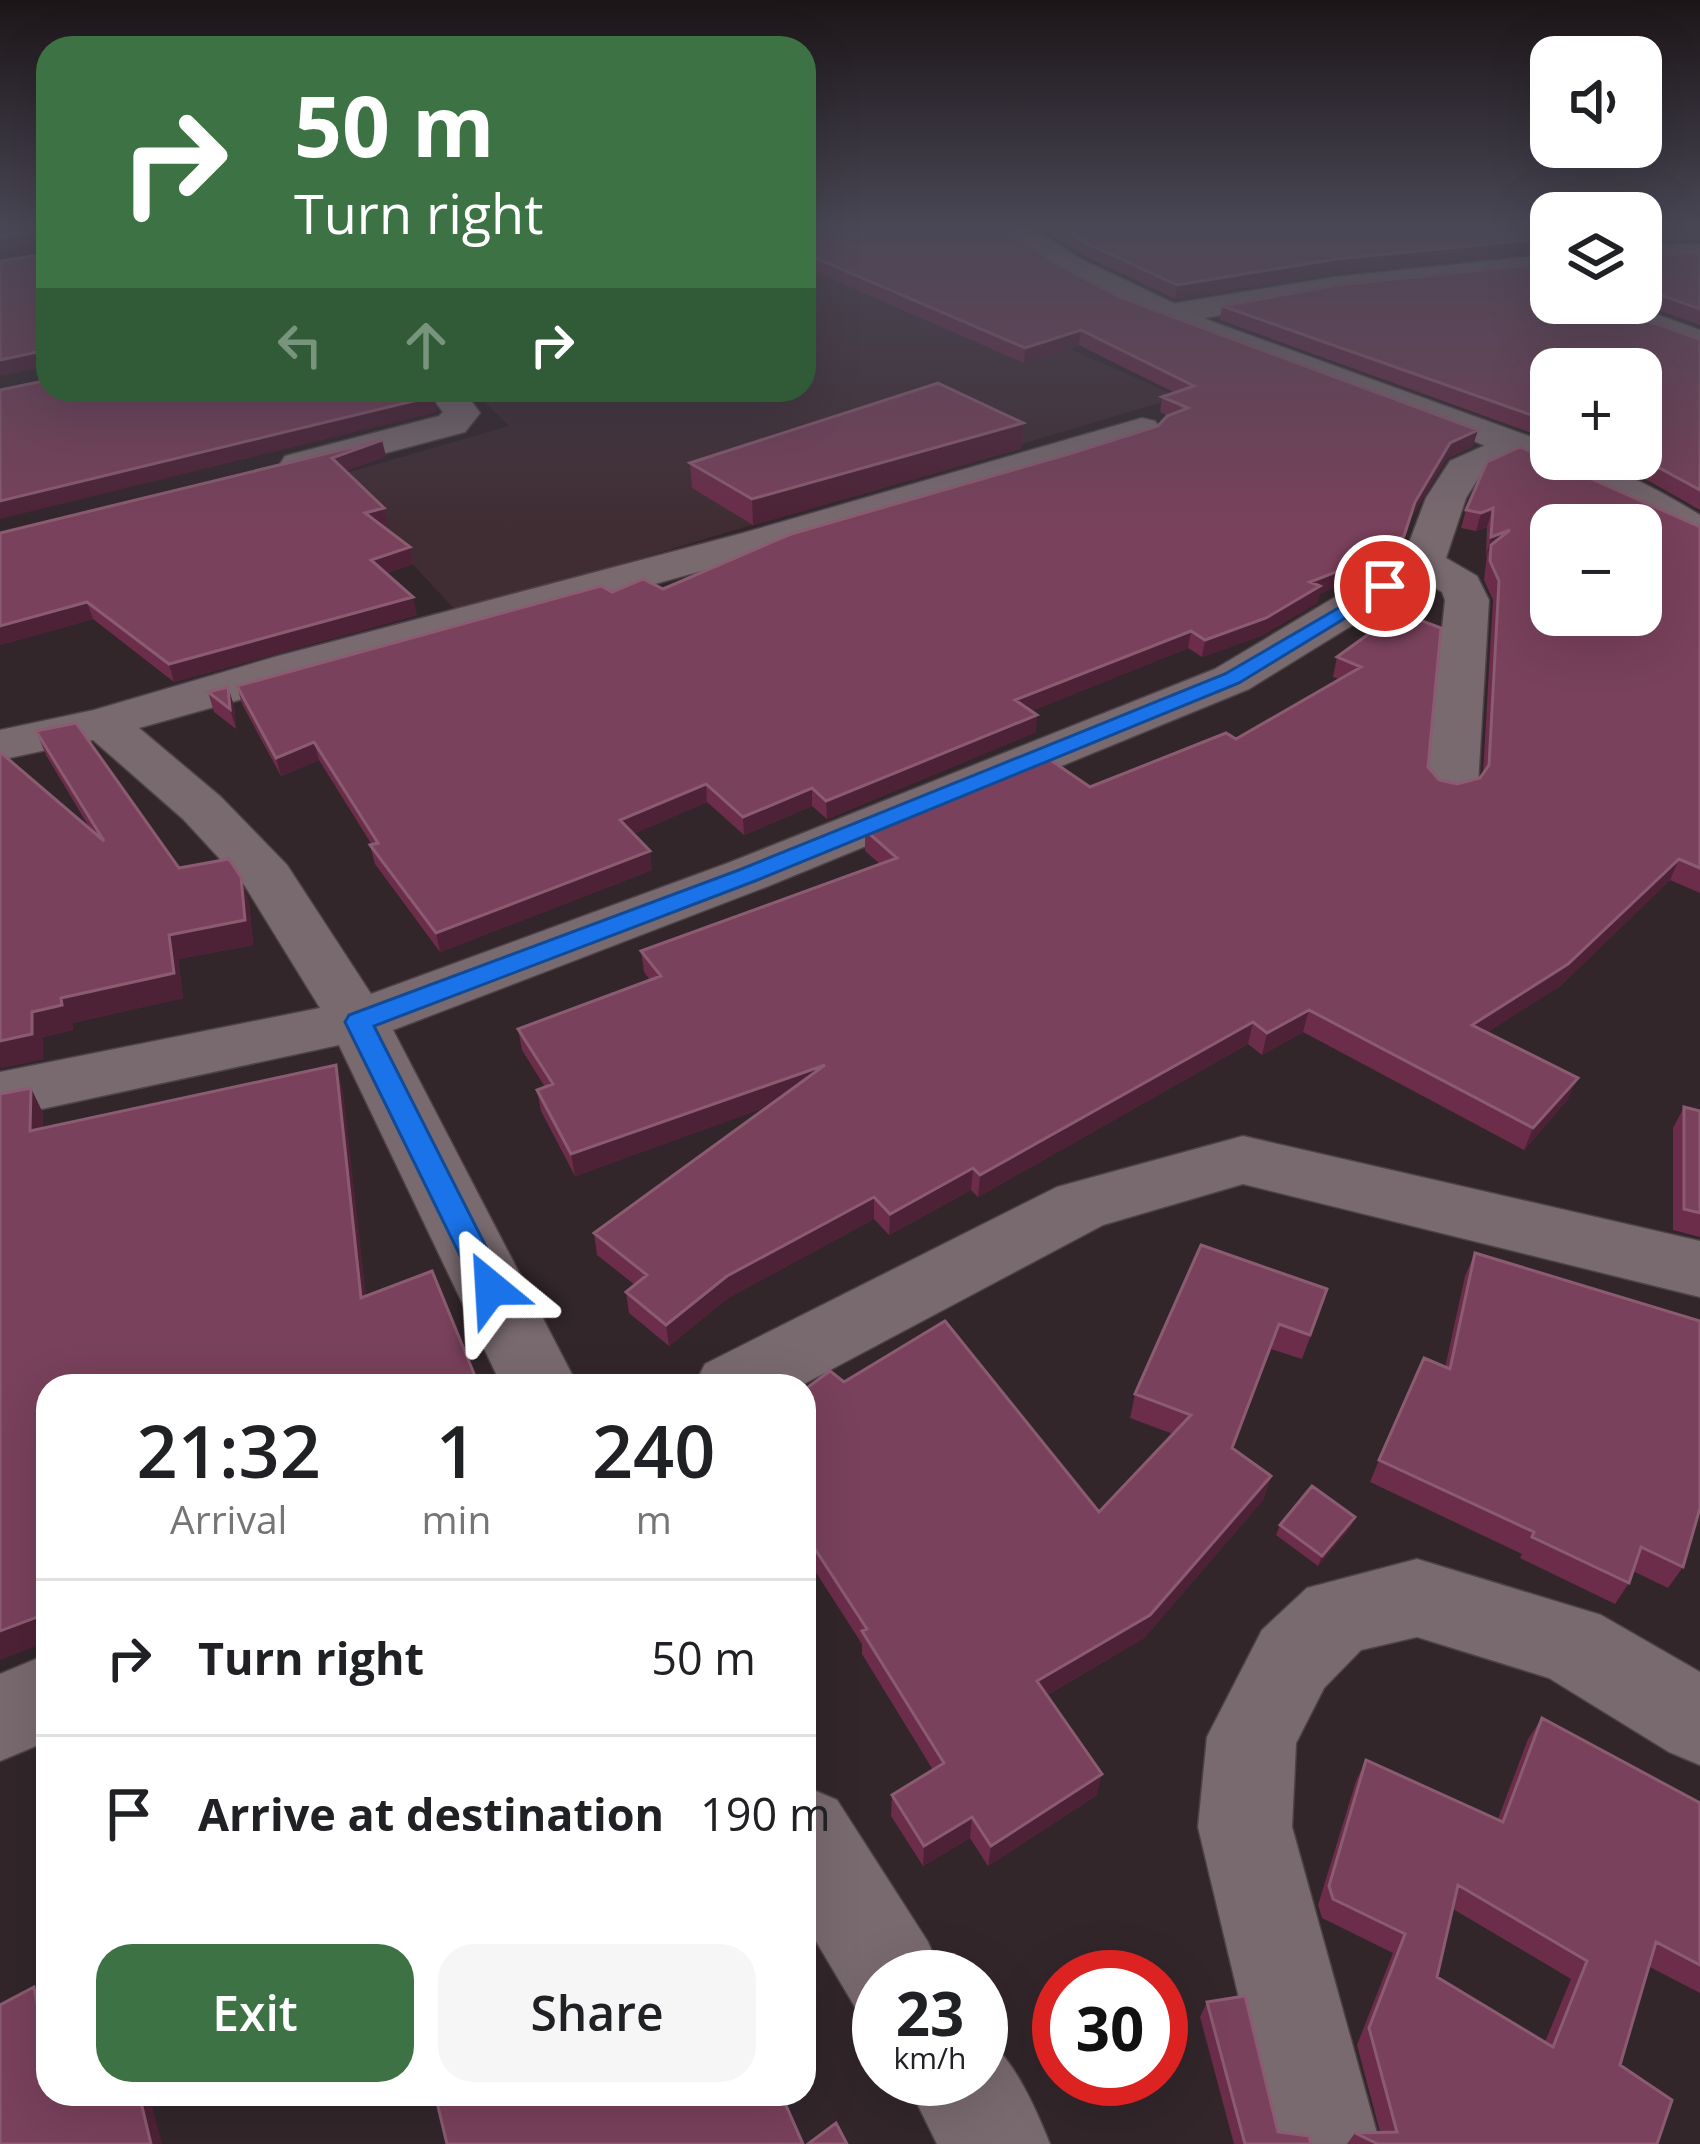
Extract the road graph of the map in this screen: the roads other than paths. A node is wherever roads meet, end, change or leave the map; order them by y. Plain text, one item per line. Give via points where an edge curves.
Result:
1 (1201, 325) edge
2 (1656, 325) edge
3 (1700, 341) edge
4 (454, 402) edge
5 (1142, 429) edge
6 (1530, 448) edge
7 (1530, 454) edge
8 (270, 471) edge
9 (1601, 480) edge
10 (1700, 533) edge
11 (1423, 563) junction
12 (103, 723) junction
13 (10, 734) edge
14 (1452, 784) edge
15 (358, 1022) junction
16 (0, 1095) edge
17 (1700, 1270) edge
18 (534, 1374) edge
19 (755, 1374) edge
20 (36, 1702) edge
21 (0, 1718) edge
22 (1700, 1721) edge
23 (816, 1852) edge
24 (876, 1950) edge
25 (974, 2106) edge
26 (997, 2144) edge
27 (1327, 2144) edge

1 - 6 main road
2 - 3 street
4 - 8 street via 462,412 452,424
5 - 12 street
7 - 11 street via 1464,469
9 - 10 main road
11 - 14 street via 1462,585 1467,600
11 - 15 street via 1232,679
12 - 13 street
12 - 15 street via 267,877
15 - 16 street
15 - 18 street
17 - 19 street via 1243,1160 1081,1205
20 - 21 street
22 - 27 street via 1571,1644 1417,1598 1337,1616 1293,1659 1252,1737 1245,1826
23 - 24 street
25 - 26 street

